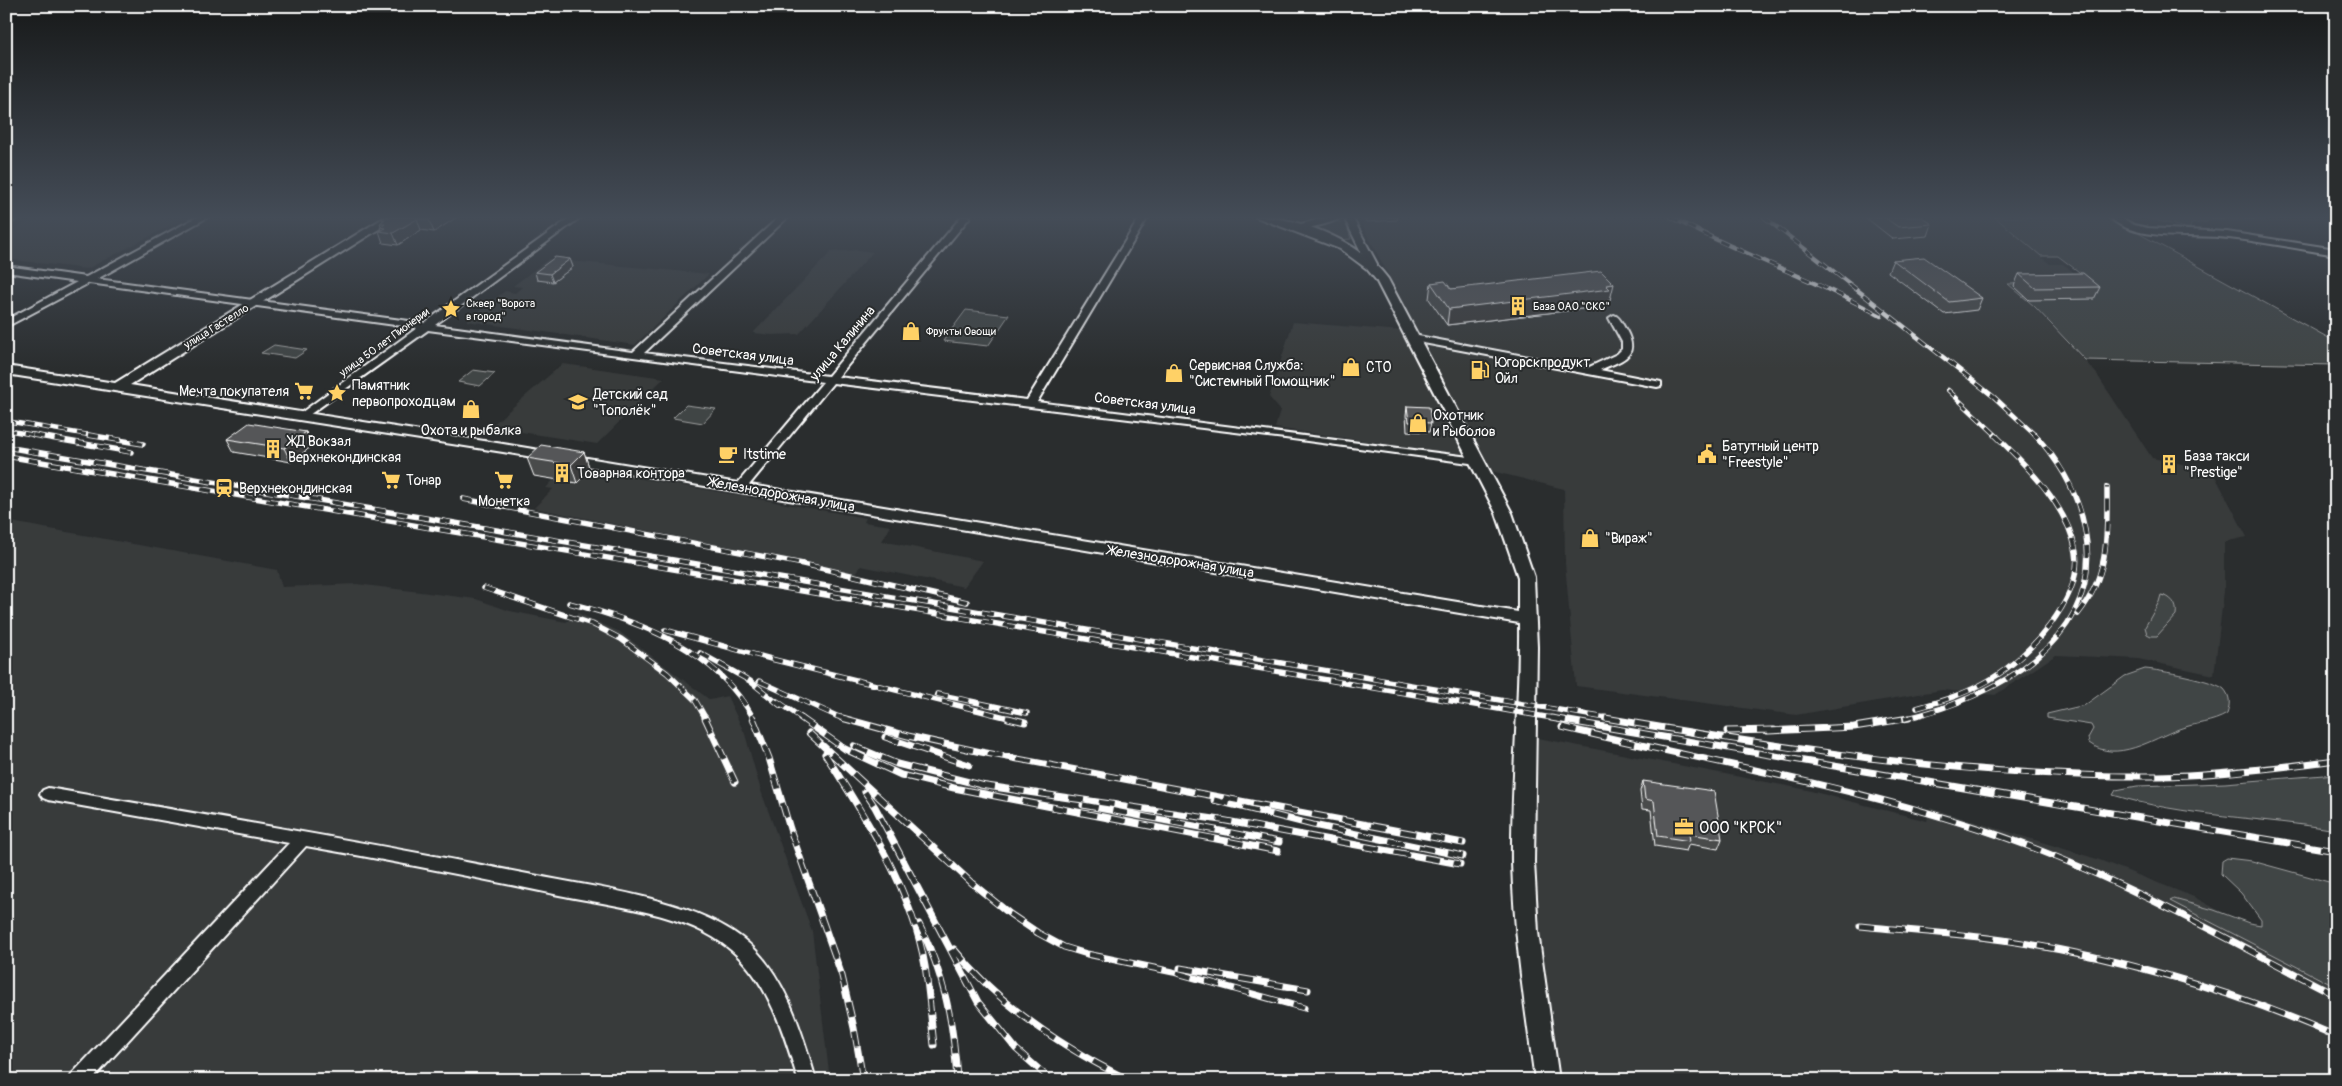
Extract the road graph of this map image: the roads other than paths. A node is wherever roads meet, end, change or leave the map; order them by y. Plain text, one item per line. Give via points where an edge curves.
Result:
1 (109, 268) edge
2 (310, 268) edge
3 (507, 268) edge
4 (730, 268) edge
5 (924, 268) edge
6 (1113, 268) edge
7 (1374, 268) edge
8 (6, 269) edge
9 (86, 280) junction
10 (254, 302) junction
11 (1614, 318) dead end
12 (6, 324) edge
13 (426, 326) junction
14 (1413, 338) junction
15 (636, 355) junction
16 (6, 370) edge
17 (1589, 372) junction
18 (830, 380) junction
19 (1657, 384) dead end
20 (116, 388) junction
21 (1030, 404) junction
22 (302, 417) junction
23 (1477, 461) junction
24 (741, 487) junction
25 (1527, 619) junction
26 (48, 794) dead end
27 (302, 839) junction
28 (79, 1080) edge
29 (807, 1080) edge
30 (1547, 1080) edge

1 - 9 street
2 - 10 main road, улица Гастелло
3 - 13 street, улица 50 лет Пионерии
4 - 15 street
5 - 18 street, улица Калинина
6 - 21 street
7 - 14 main road
8 - 9 street, Советская улица
9 - 10 street, Советская улица
9 - 12 street
10 - 13 street, Советская улица
10 - 20 main road, улица Гастелло
11 - 17 street via 1627,342 1627,349 1621,356
13 - 15 street, Советская улица
13 - 22 street, улица 50 лет Пионерии
14 - 17 street
14 - 23 main road
15 - 18 street, Советская улица
16 - 20 main road, Железнодорожная улица
17 - 19 street
18 - 21 street, Советская улица
18 - 24 street, улица Калинина
20 - 22 main road, Железнодорожная улица
21 - 23 street, Советская улица
22 - 24 main road, Железнодорожная улица
23 - 25 main road via 1504,513 1523,564
24 - 25 main road, Железнодорожная улица
25 - 30 main road via 1523,862 1527,932
26 - 27 street
27 - 28 street
27 - 29 street via 500,875 663,910 720,932 743,949 772,989 791,1030

